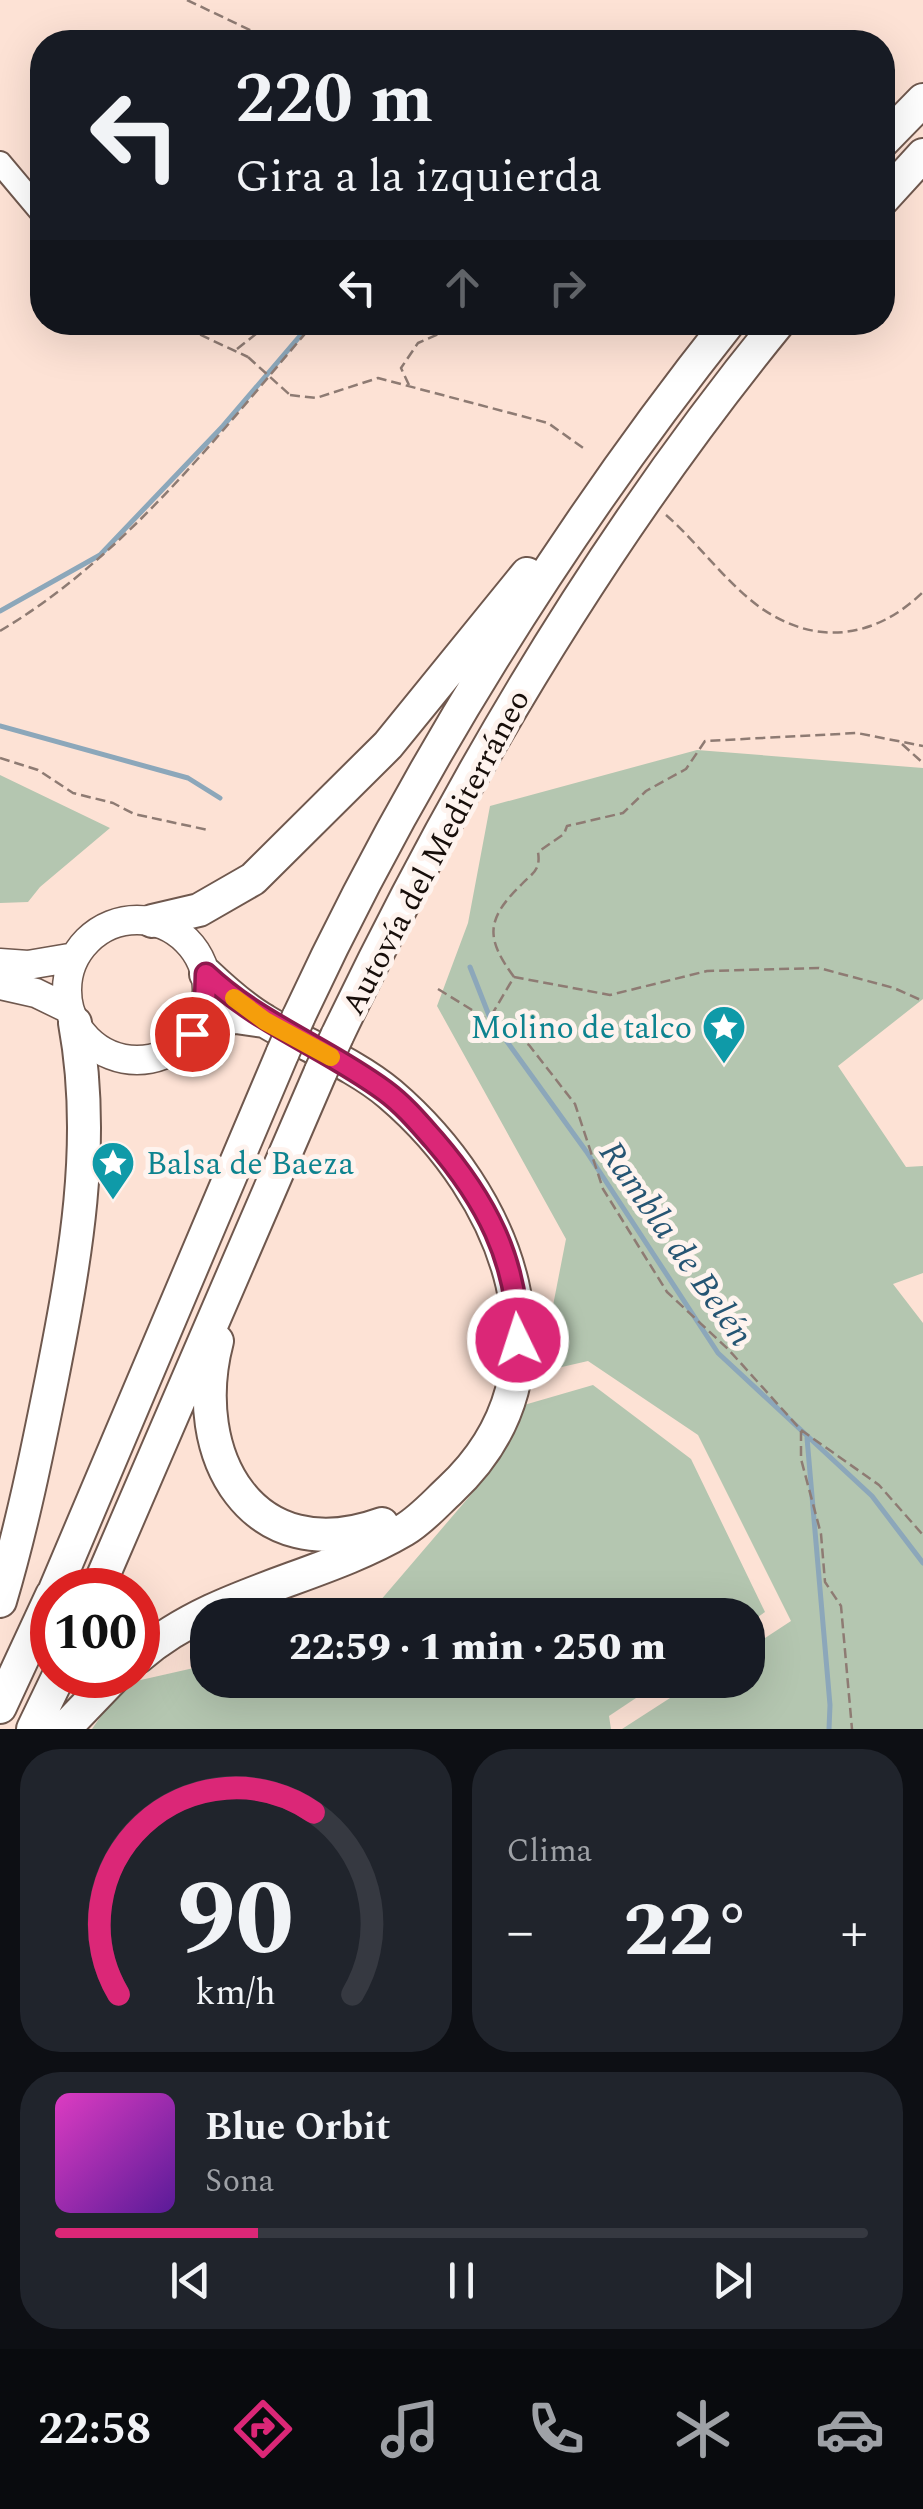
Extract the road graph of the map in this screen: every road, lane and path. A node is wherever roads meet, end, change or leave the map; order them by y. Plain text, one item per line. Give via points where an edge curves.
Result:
1 (187, 0) edge
2 (250, 30) edge
3 (923, 100) edge
4 (895, 129) edge
5 (923, 154) edge
6 (0, 163) edge
7 (895, 185) edge
8 (30, 199) edge
9 (202, 335) edge
10 (255, 335) edge
11 (303, 335) edge
12 (433, 335) edge
13 (719, 335) edge
14 (768, 335) edge
15 (235, 350) junction
16 (410, 386) junction
17 (586, 450) dead end
18 (628, 458) junction
19 (665, 514) dead end
20 (923, 592) edge
21 (0, 631) edge
22 (901, 742) junction
23 (923, 746) edge
24 (0, 758) edge
25 (923, 763) edge
26 (208, 830) dead end
27 (152, 921) junction
28 (74, 957) junction
29 (0, 963) edge
30 (206, 974) junction
31 (514, 976) junction
32 (0, 985) edge
33 (438, 989) dead end
34 (923, 1001) edge
35 (72, 1016) junction
36 (490, 1018) junction
37 (265, 1021) junction
38 (199, 1023) junction
39 (229, 1280) junction
40 (800, 1430) junction
41 (441, 1498) junction
42 (923, 1535) edge
43 (64, 1568) edge
44 (105, 1568) edge
45 (0, 1600) edge
46 (160, 1642) edge
47 (30, 1643) edge
48 (47, 1698) edge
49 (94, 1698) edge
50 (0, 1707) edge
51 (33, 1729) edge
52 (64, 1729) edge
53 (852, 1729) edge

1 - 2 path
3 - 4 highway
5 - 7 highway
6 - 8 street
9 - 15 path
10 - 15 path
11 - 21 path via 179,481 36,610
12 - 16 path via 405,358 403,378
13 - 18 highway, Autovía del Mediterráneo
14 - 39 highway, Autovía del Mediterráneo, bridge via 674,458 520,690 448,813 337,1036
15 - 16 path, bridge via 290,395 316,398 378,378
16 - 17 path via 548,422
18 - 27 highway via 594,485 388,746 252,879 198,910
18 - 43 highway, Autovía del Mediterráneo, bridge via 460,716 376,864 298,1018
19 - 20 path via 760,608 802,629 848,634 898,617
22 - 23 path
22 - 25 path
22 - 31 path via 857,733 705,742 686,769 623,813 568,826 538,852 534,876 496,918 491,934
24 - 26 path via 38,770 73,793
27 - 28 main road via 126,920 102,929
27 - 30 main road via 192,946
28 - 29 main road
28 - 35 main road via 67,982
30 - 37 highway
30 - 38 main road
31 - 34 path via 610,994 707,971 819,968
31 - 36 path
32 - 35 main road via 36,993
33 - 36 path
35 - 38 main road via 92,1044 130,1060 170,1052
35 - 45 highway via 85,1092 77,1235 33,1475
36 - 40 path via 529,1045 575,1104 603,1189 667,1292
37 - 38 highway
37 - 41 highway via 376,1085 412,1116 477,1196 510,1264 518,1340 506,1406 490,1443
39 - 41 highway via 207,1407 226,1477 245,1500 276,1522 326,1534 377,1526
39 - 44 highway, Autovía del Mediterráneo
40 - 42 path via 878,1485
40 - 53 path via 825,1582 841,1606
41 - 46 highway via 405,1529 197,1618
47 - 50 highway, Autovía del Mediterráneo
48 - 51 highway
49 - 52 highway

